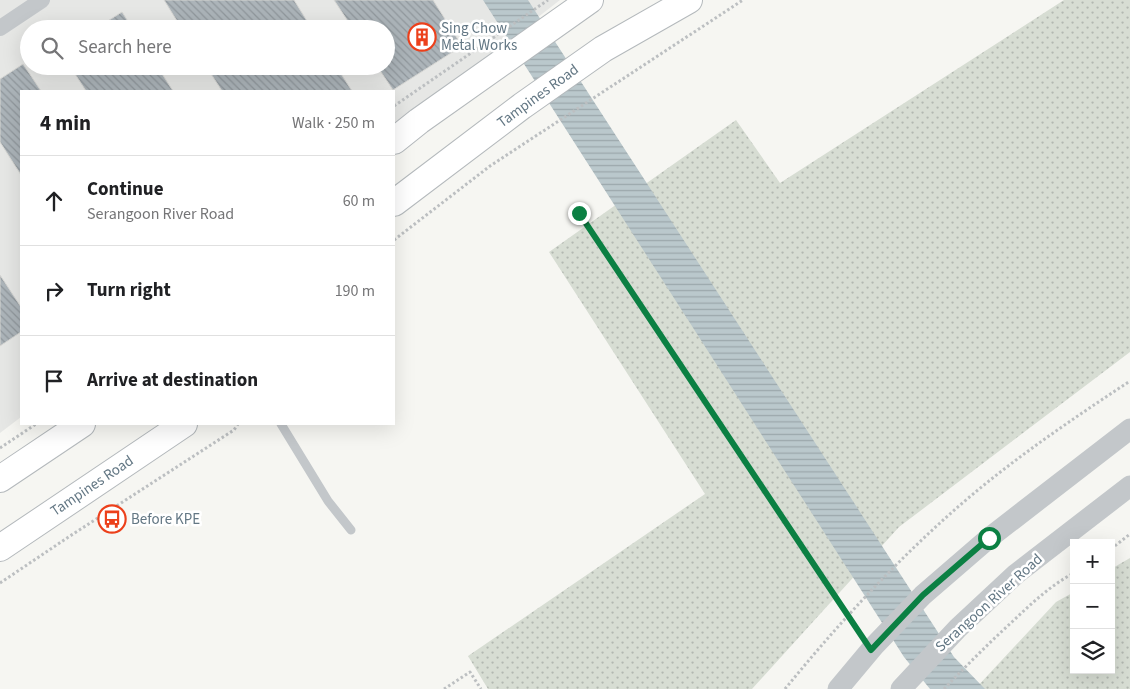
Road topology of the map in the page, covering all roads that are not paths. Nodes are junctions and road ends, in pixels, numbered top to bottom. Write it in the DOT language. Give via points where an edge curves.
graph roads {
  1 [pos="42,0"];
  2 [pos="689,0"];
  3 [pos="583,5"];
  4 [pos="0,28"];
  5 [pos="395,140"];
  6 [pos="395,202"];
  7 [pos="81,425"];
  8 [pos="183,425"];
  9 [pos="282,425"];
  10 [pos="1130,429"];
  11 [pos="0,480"];
  12 [pos="1130,486"];
  13 [pos="351,530"];
  14 [pos="0,548"];
  15 [pos="838,689"];
  16 [pos="901,689"];
  1 -- 4 [label="street"];
  2 -- 6 [label="main road, Tampines Road" via="603,49"];
  3 -- 5 [label="main road"];
  7 -- 11 [label="main road"];
  8 -- 14 [label="main road, Tampines Road"];
  9 -- 13 [label="lane" via="328,501"];
  10 -- 15 [label="street" via="989,538 923,595"];
  12 -- 16 [label="street, Serangoon River Road" via="1016,574 958,628"];
}
